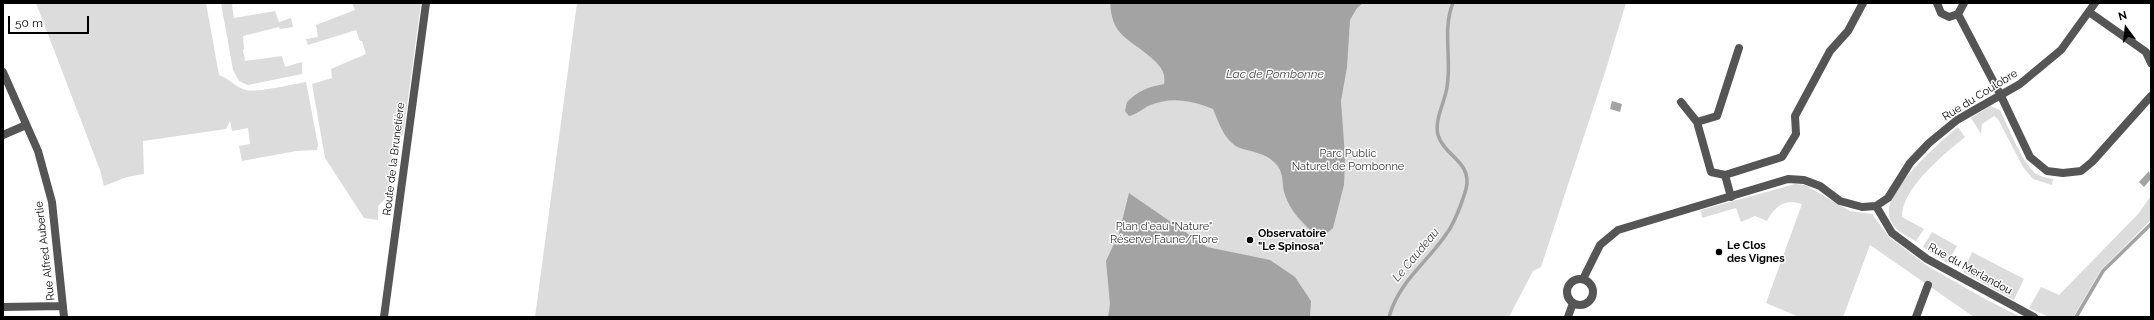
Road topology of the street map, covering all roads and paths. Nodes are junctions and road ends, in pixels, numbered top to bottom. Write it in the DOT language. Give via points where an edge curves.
graph roads {
  1 [pos="426,3"];
  2 [pos="1863,3"];
  3 [pos="1937,3"];
  4 [pos="1964,3"];
  5 [pos="2095,3"];
  6 [pos="2089,12"];
  7 [pos="1958,14"];
  8 [pos="1739,48"];
  9 [pos="2151,63"];
  10 [pos="3,72"];
  11 [pos="2001,96"];
  12 [pos="2151,96"];
  13 [pos="1681,102"];
  14 [pos="1697,122"];
  15 [pos="26,125"];
  16 [pos="3,135"];
  17 [pos="1724,175"];
  18 [pos="1731,197"];
  19 [pos="1876,206"];
  20 [pos="1583,278"];
  21 [pos="1928,286"];
  22 [pos="1573,303"];
  23 [pos="63,306"];
  24 [pos="3,307"];
  25 [pos="64,317"];
  26 [pos="384,317"];
  27 [pos="1568,317"];
  28 [pos="1916,317"];
  29 [pos="2034,317"];
  1 -- 26 [label="street, Route de la Brunetière"];
  2 -- 17 [label="street" via="1848,31 1830,51 1795,116 1796,134 1782,157"];
  3 -- 7 [label="street" via="1938,9 1945,16"];
  4 -- 7 [label="street"];
  5 -- 6 [label="street, Rue du Coulobre"];
  6 -- 9 [label="street" via="2146,52"];
  6 -- 11 [label="street, Rue du Coulobre" via="2061,50 2020,84"];
  7 -- 11 [label="street"];
  8 -- 14 [label="street" via="1717,116"];
  10 -- 15 [label="street, Rue Alfred Aubertie"];
  11 -- 12 [label="street" via="2030,157 2047,171 2063,174 2081,171 2092,162"];
  11 -- 19 [label="street, Rue du Coulobre" via="1958,120 1929,143 1910,163 1888,198"];
  13 -- 14 [label="street"];
  14 -- 17 [label="street" via="1711,172"];
  15 -- 16 [label="street"];
  15 -- 23 [label="street, Rue Alfred Aubertie" via="38,151 52,202"];
  17 -- 18 [label="street"];
  18 -- 19 [label="street" via="1788,179 1804,180 1820,186 1840,201 1862,207"];
  18 -- 20 [label="street" via="1618,230 1600,245"];
  19 -- 29 [label="street, Rue du Merlandou" via="1892,233 1927,259"];
  20 -- 22 [label="street" via="1574,280 1568,287 1568,296"];
  20 -- 22 [label="street" via="1590,283 1593,294 1586,304"];
  21 -- 28 [label="street"];
  22 -- 27 [label="street"];
  23 -- 24 [label="street"];
  23 -- 25 [label="street, Rue Alfred Aubertie"];
}
